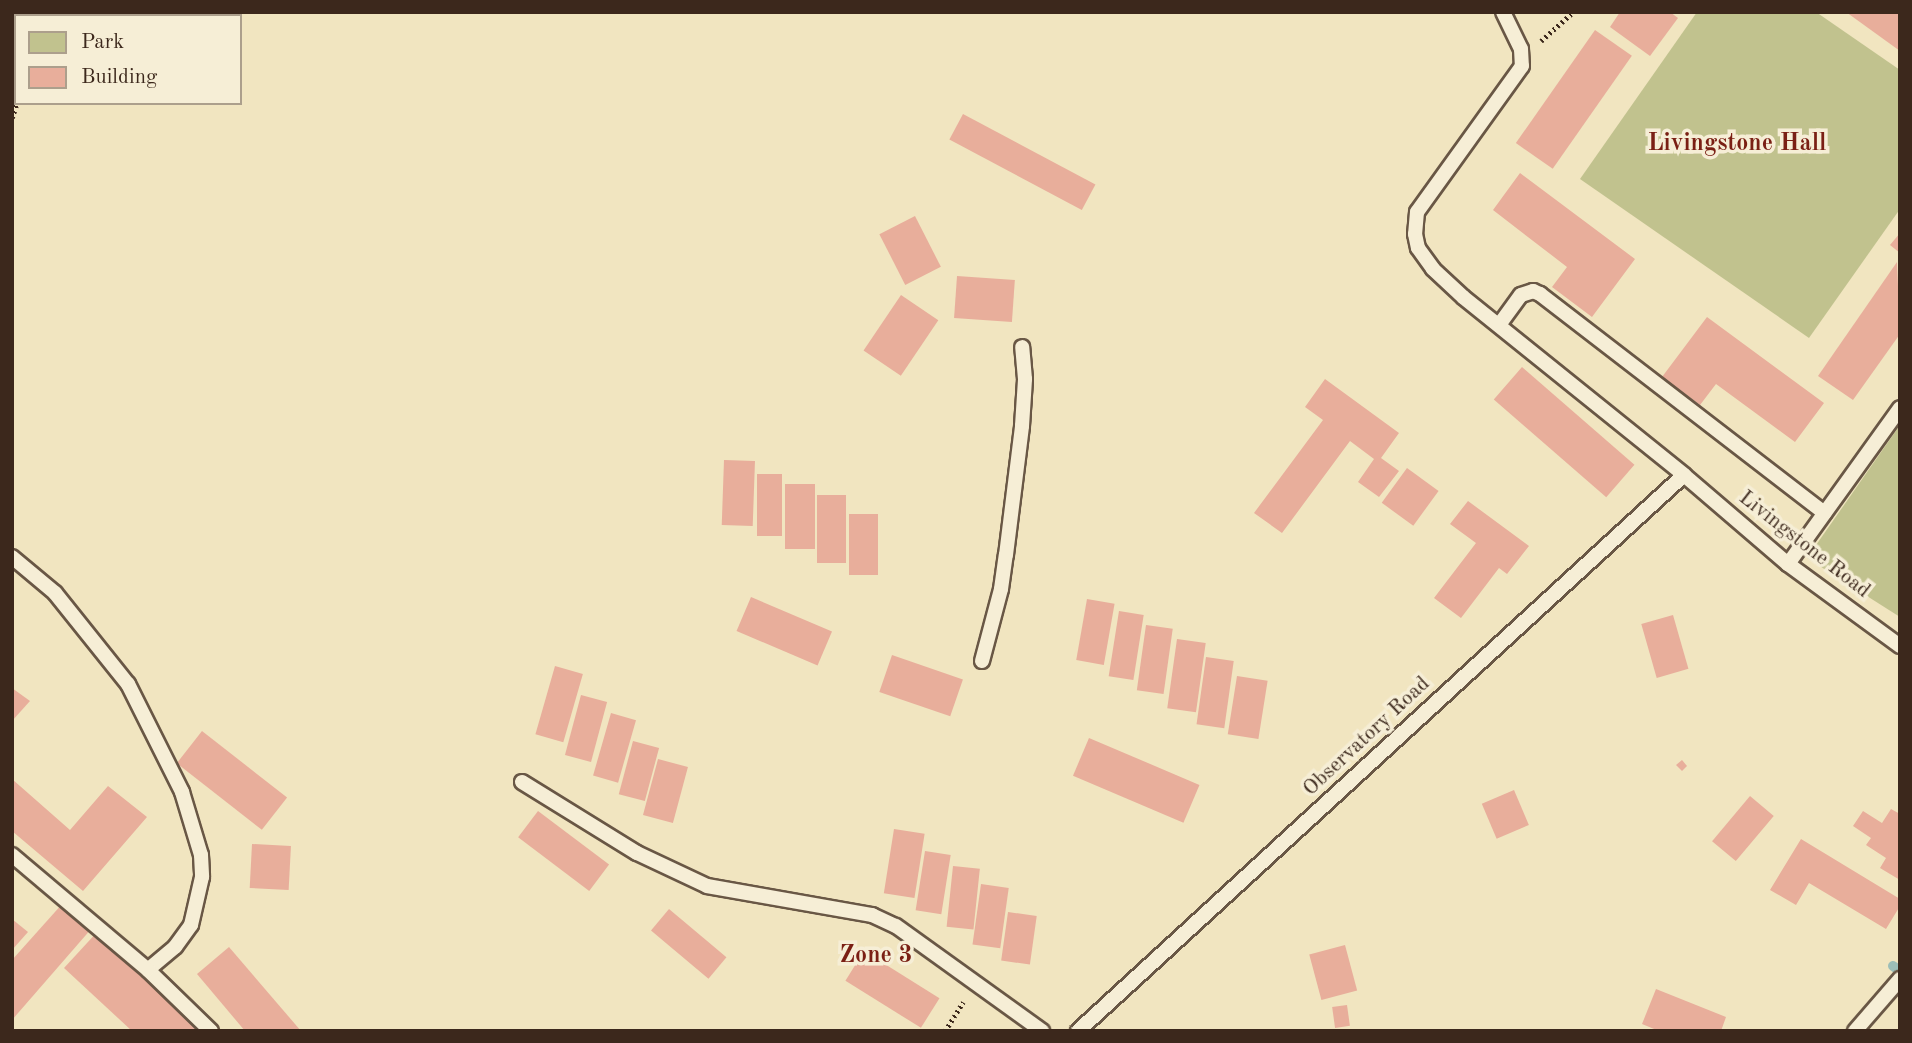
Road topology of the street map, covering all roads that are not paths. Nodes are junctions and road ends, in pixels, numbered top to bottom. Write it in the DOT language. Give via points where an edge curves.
graph roads {
  1 [pos="1503,12"];
  2 [pos="1499,326"];
  3 [pos="1022,347"];
  4 [pos="1900,408"];
  5 [pos="1684,475"];
  6 [pos="1825,513"];
  7 [pos="12,557"];
  8 [pos="1788,564"];
  9 [pos="1900,646"];
  10 [pos="982,661"];
  11 [pos="522,782"];
  12 [pos="12,855"];
  13 [pos="148,970"];
  14 [pos="1900,979"];
  15 [pos="211,1031"];
  16 [pos="1042,1031"];
  17 [pos="1078,1031"];
  18 [pos="1855,1031"];
  1 -- 2 [label="lane, Livingstone Road" via="1522,59 1514,81 1424,201 1415,221 1418,248 1433,269"];
  2 -- 5 [label="lane, Livingstone Road"];
  2 -- 6 [label="lane" via="1521,295 1533,290 1540,294"];
  3 -- 10 [label="lane" via="1025,391 1011,517 1001,589"];
  4 -- 6 [label="lane"];
  5 -- 8 [label="lane, Livingstone Road"];
  5 -- 17 [label="lane, Observatory Road"];
  6 -- 8 [label="lane"];
  7 -- 13 [label="lane" via="55,593 128,684 182,792 201,855 202,877 191,925 175,947"];
  8 -- 9 [label="lane, Livingstone Road"];
  11 -- 16 [label="lane" via="673,872 707,886 872,915 896,926"];
  12 -- 13 [label="lane"];
  13 -- 15 [label="lane"];
  14 -- 18 [label="lane"];
}
